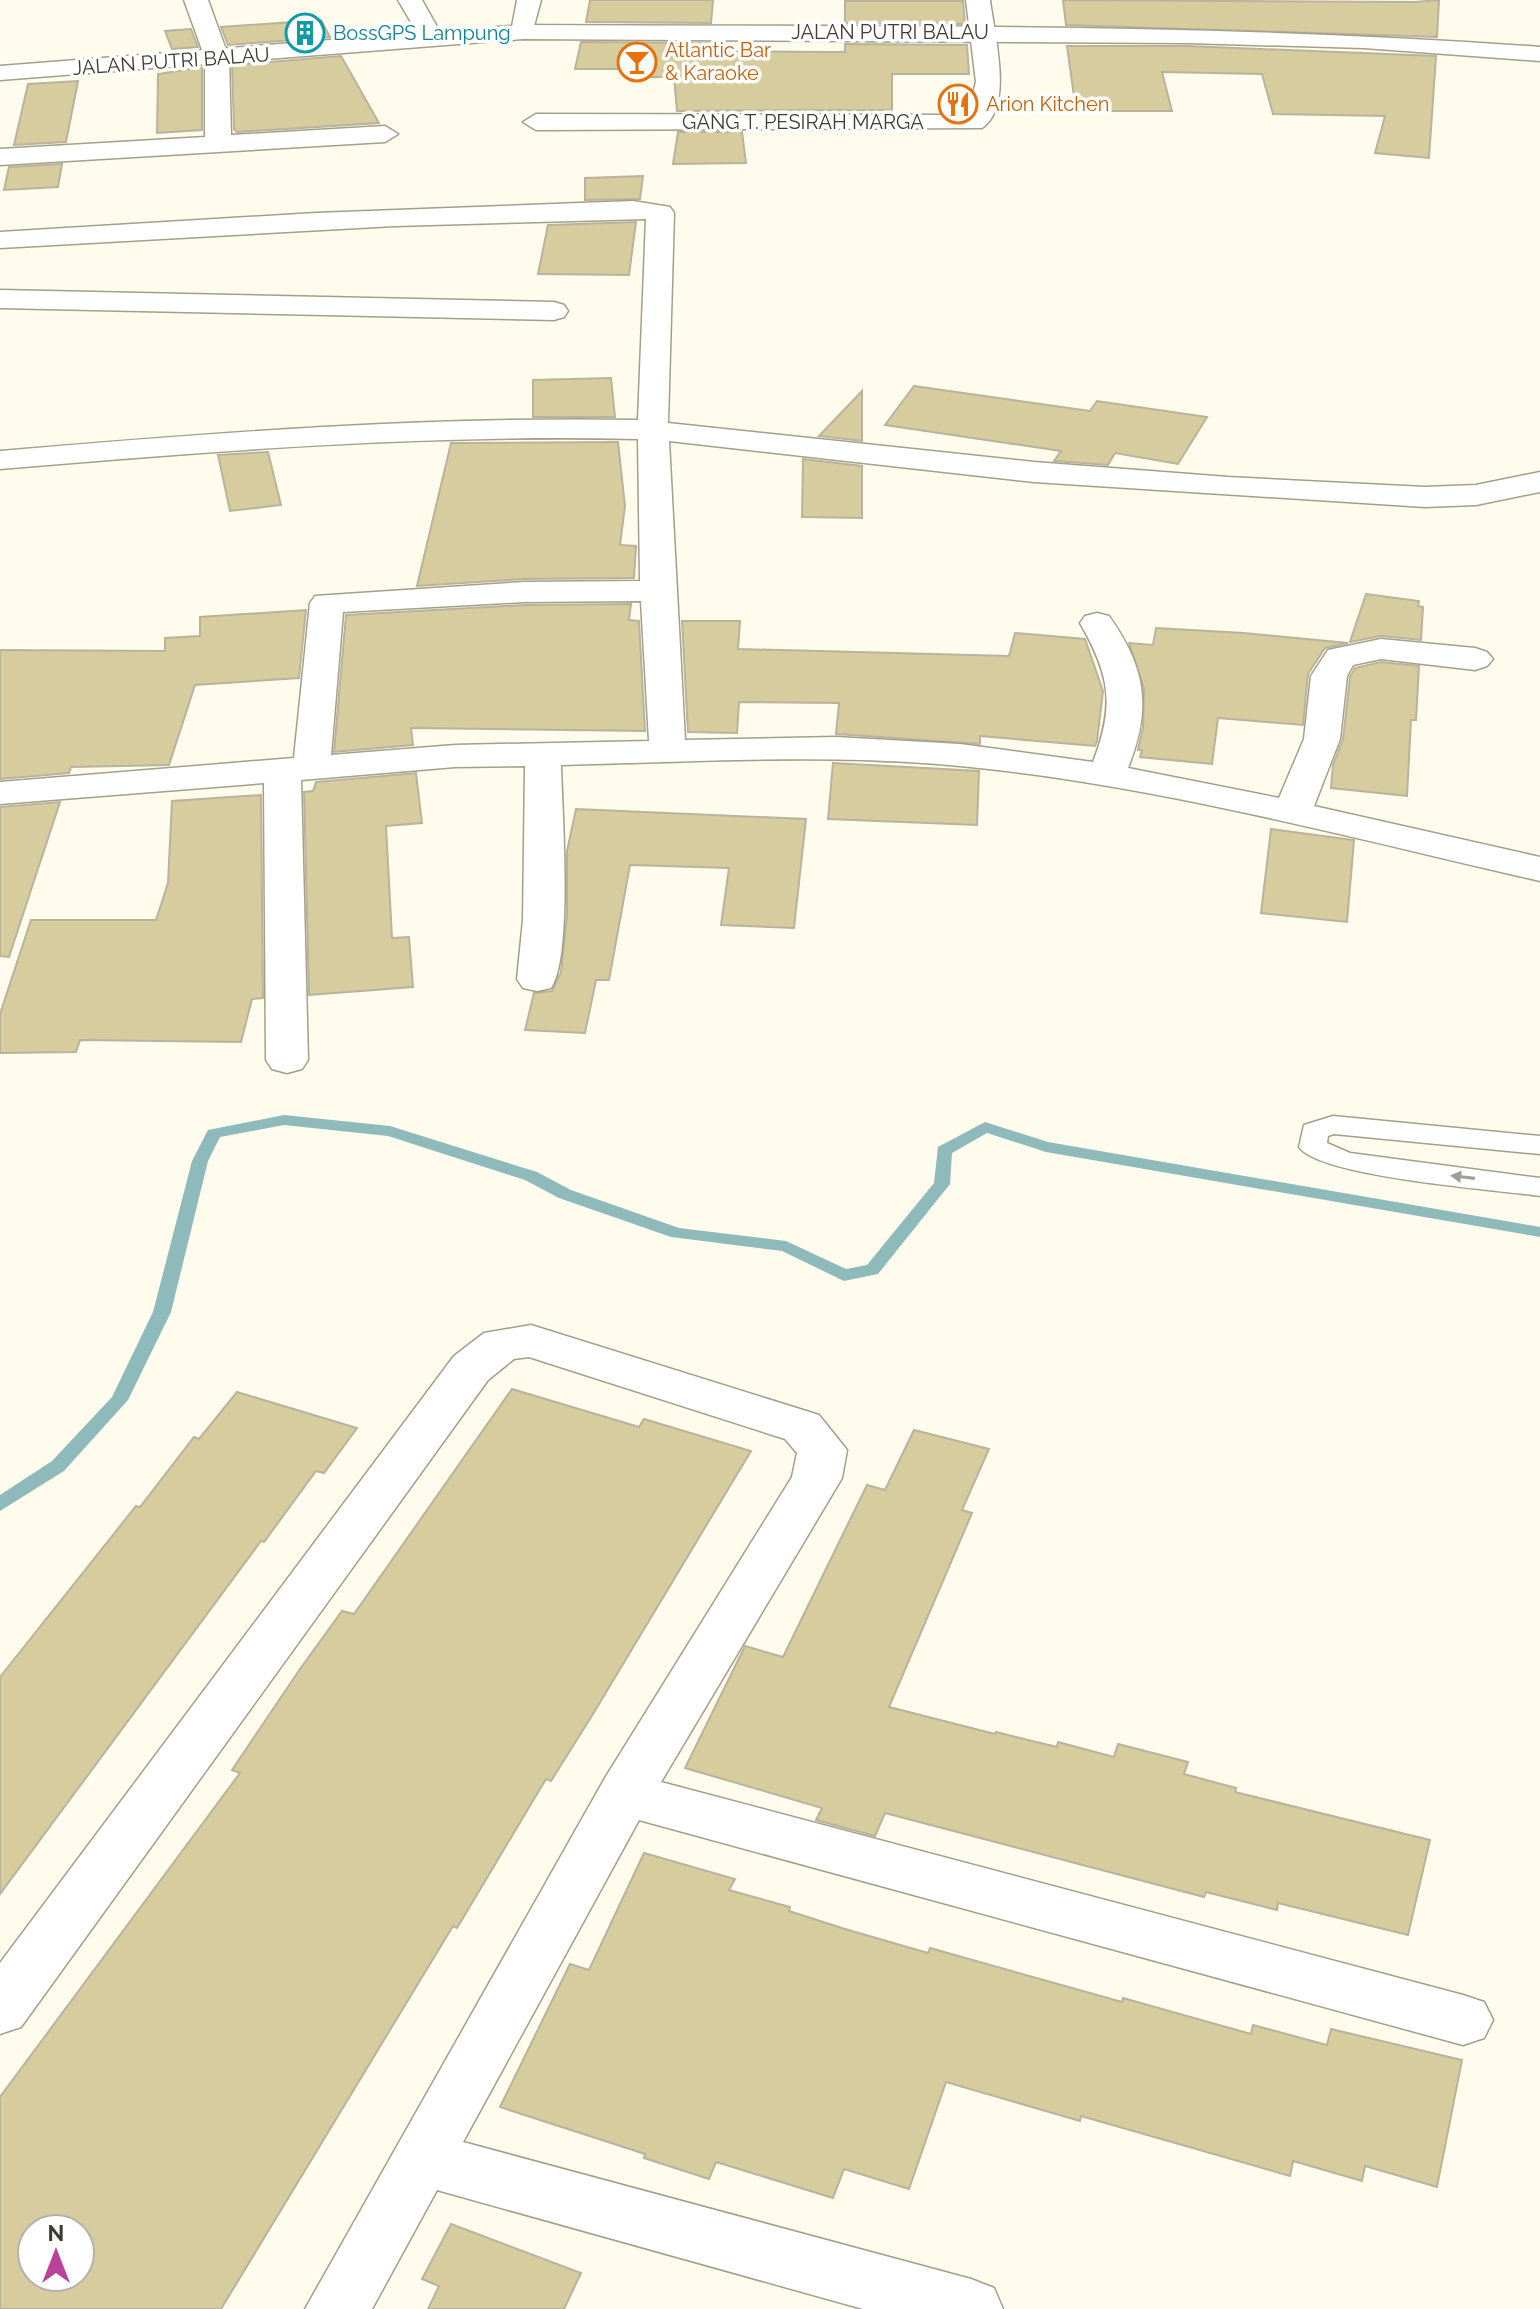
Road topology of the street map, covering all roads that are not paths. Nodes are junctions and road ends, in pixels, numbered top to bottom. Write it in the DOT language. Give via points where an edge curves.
graph roads {
  1 [pos="196,0"];
  2 [pos="410,0"];
  3 [pos="529,0"];
  4 [pos="978,0"];
  5 [pos="523,32"];
  6 [pos="983,32"];
  7 [pos="432,39"];
  8 [pos="1540,54"];
  9 [pos="217,58"];
  10 [pos="0,73"];
  11 [pos="536,122"];
  12 [pos="385,134"];
  13 [pos="218,144"];
  14 [pos="0,157"];
  15 [pos="0,240"];
  16 [pos="0,299"];
  17 [pos="554,311"];
  18 [pos="651,430"];
  19 [pos="0,460"];
  20 [pos="1540,482"];
  21 [pos="655,591"];
  22 [pos="1097,623"];
  23 [pos="1475,659"];
  24 [pos="668,752"];
  25 [pos="543,754"];
  26 [pos="297,768"];
  27 [pos="1106,775"];
  28 [pos="0,793"];
  29 [pos="1292,813"];
  30 [pos="1540,869"];
  31 [pos="537,979"];
  32 [pos="287,1060"];
  33 [pos="1540,1145"];
  34 [pos="1540,1187"];
  35 [pos="625,1794"];
  36 [pos="0,2009"];
  37 [pos="1463,2020"];
  38 [pos="424,2159"];
  39 [pos="337,2309"];
  40 [pos="971,2309"];
  1 -- 9 [label="street"];
  2 -- 7 [label="street"];
  3 -- 5 [label="street"];
  4 -- 6 [label="street"];
  5 -- 6 [label="street, JALAN PUTRI BALAU"];
  5 -- 7 [label="street, JALAN PUTRI BALAU"];
  6 -- 8 [label="street, JALAN PUTRI BALAU" via="1364,41"];
  6 -- 11 [label="street, GANG T. PESIRAH MARGA" via="986,102 982,117 973,123"];
  7 -- 9 [label="street, JALAN PUTRI BALAU"];
  9 -- 10 [label="street, JALAN PUTRI BALAU"];
  9 -- 13 [label="street"];
  12 -- 13 [label="street"];
  13 -- 14 [label="street"];
  15 -- 18 [label="street" via="239,223 655,211 660,213"];
  16 -- 17 [label="street"];
  18 -- 19 [label="street" via="311,437"];
  18 -- 20 [label="street" via="1034,472 1228,487 1425,497 1476,495"];
  18 -- 21 [label="street"];
  21 -- 24 [label="street"];
  21 -- 26 [label="street" via="327,603"];
  22 -- 27 [label="street" via="1121,668 1124,689 1119,748"];
  23 -- 29 [label="street" via="1381,649 1340,657 1329,676 1322,739"];
  24 -- 25 [label="street"];
  24 -- 27 [label="street" via="836,748 960,755"];
  25 -- 26 [label="street"];
  25 -- 31 [label="street" via="543,920"];
  26 -- 28 [label="street"];
  26 -- 32 [label="street"];
  27 -- 29 [label="street"];
  29 -- 30 [label="street"];
  34 -- 33 [label="lane, one-way" via="1344,1161 1313,1147 1311,1139 1314,1131 1333,1125"];
  35 -- 36 [label="street" via="817,1478 822,1450 802,1427 531,1341 501,1344 471,1368"];
  35 -- 37 [label="street"];
  35 -- 38 [label="street"];
  38 -- 39 [label="street"];
  38 -- 40 [label="street"];
}
